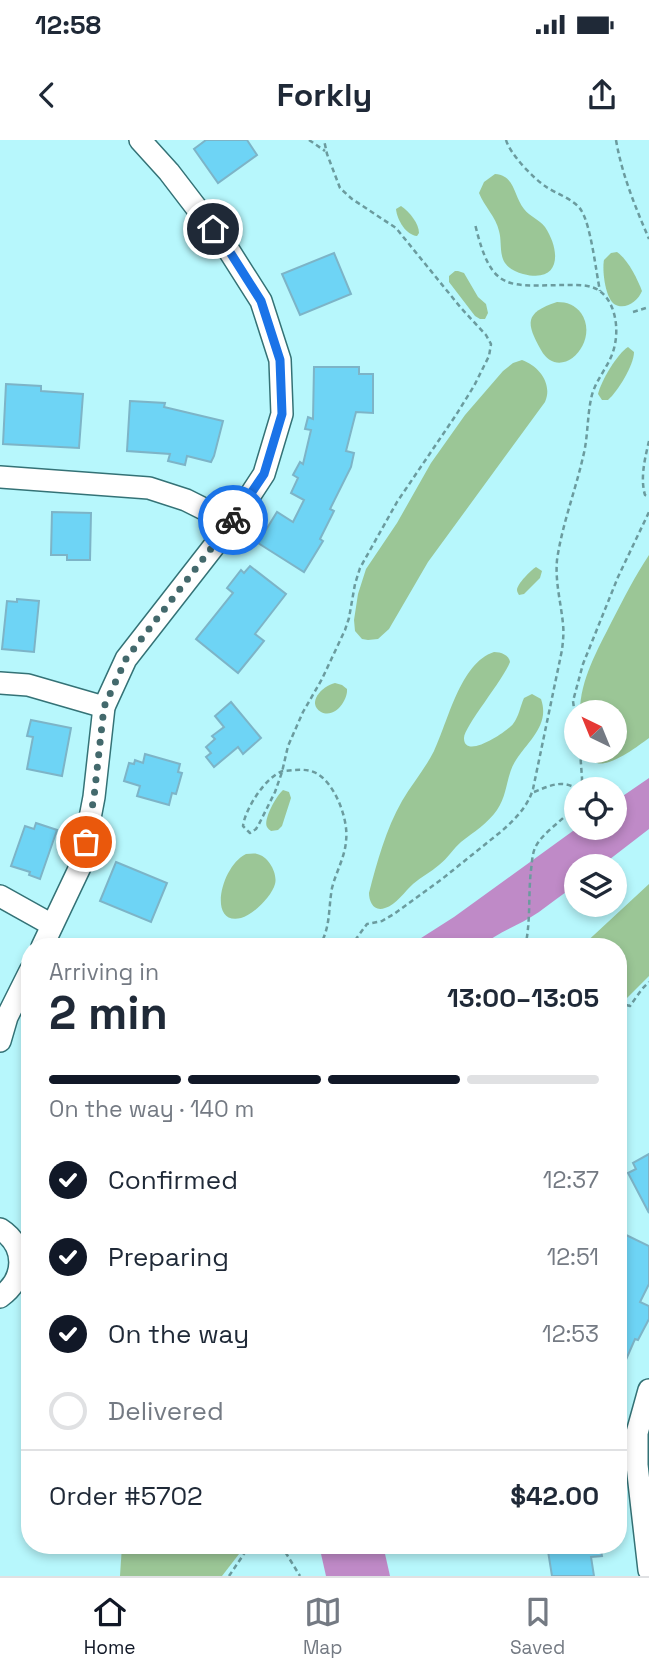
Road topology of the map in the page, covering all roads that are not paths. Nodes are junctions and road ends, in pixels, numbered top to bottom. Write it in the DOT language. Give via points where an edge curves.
graph roads {
  1 [pos="140,140"];
  2 [pos="0,477"];
  3 [pos="232,523"];
  4 [pos="0,683"];
  5 [pos="104,707"];
  6 [pos="0,896"];
  7 [pos="52,925"];
  8 [pos="46,938"];
  9 [pos="21,989"];
  10 [pos="0,1041"];
  11 [pos="0,1229"];
  12 [pos="0,1297"];
  13 [pos="649,1390"];
  14 [pos="649,1570"];
  1 -- 3 [label="street" via="228,249 261,301 280,360 282,414 264,474"];
  2 -- 3 [label="street" via="149,488"];
  3 -- 5 [label="street" via="126,659"];
  4 -- 5 [label="street" via="28,685"];
  5 -- 7 [label="street" via="82,864"];
  6 -- 7 [label="street"];
  7 -- 8 [label="street"];
  9 -- 10 [label="street"];
  11 -- 12 [label="street" via="15,1243 20,1269 16,1281"];
  13 -- 14 [label="street" via="637,1433 637,1465"];
}
